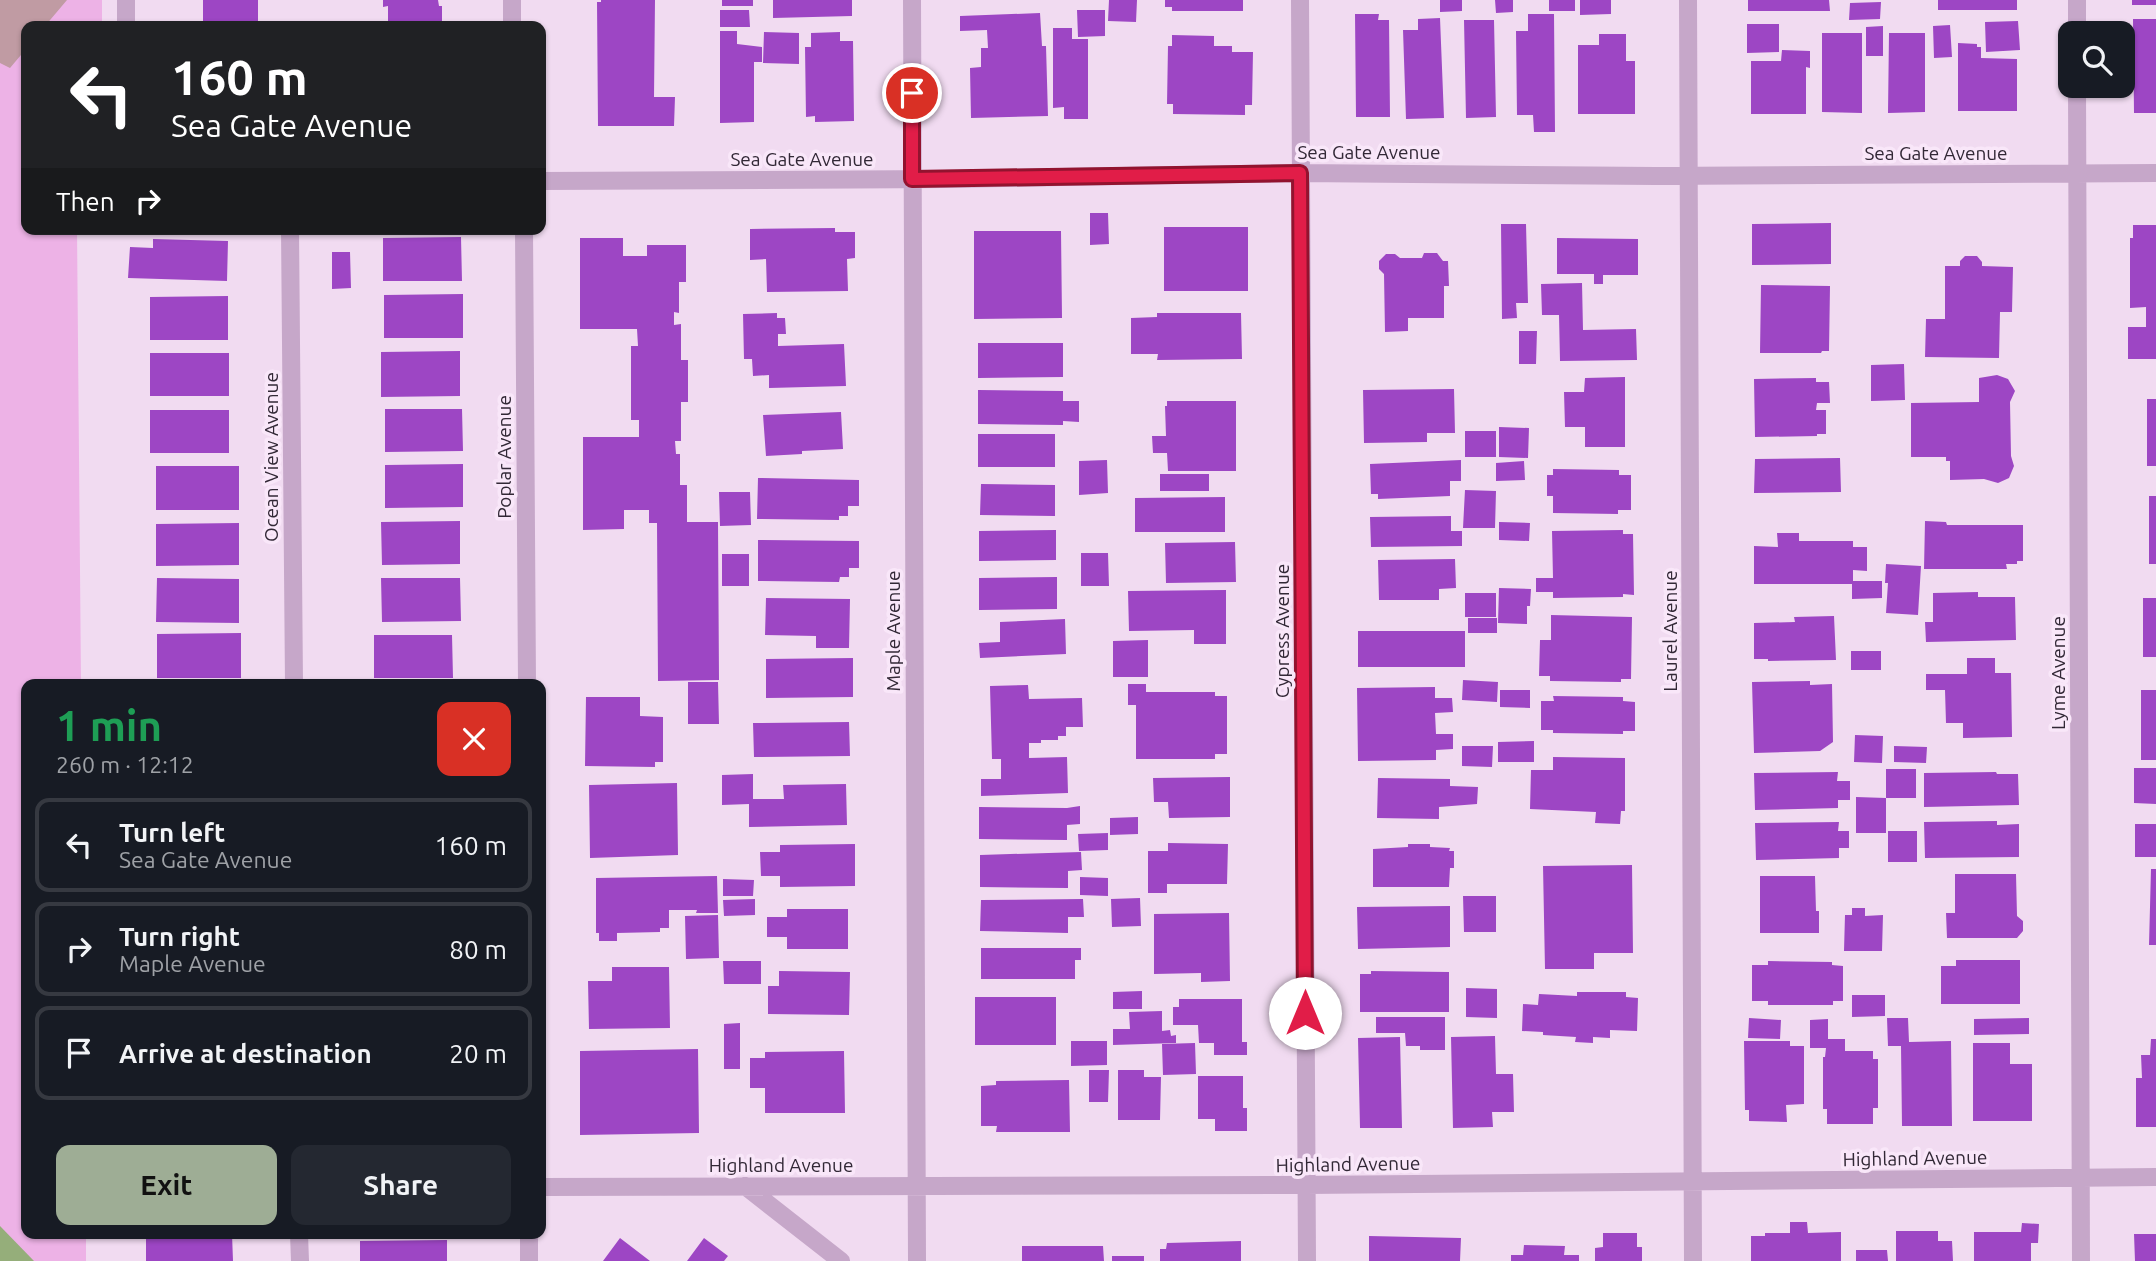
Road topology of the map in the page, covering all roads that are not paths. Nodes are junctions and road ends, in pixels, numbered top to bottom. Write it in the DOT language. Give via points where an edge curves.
graph roads {
  1 [pos="126,0"];
  2 [pos="512,0"];
  3 [pos="912,0"];
  4 [pos="1300,0"];
  5 [pos="1688,0"];
  6 [pos="2077,0"];
  7 [pos="126,21"];
  8 [pos="512,21"];
  9 [pos="2077,21"];
  10 [pos="2077,98"];
  11 [pos="1300,173"];
  12 [pos="2077,173"];
  13 [pos="2156,173"];
  14 [pos="1689,176"];
  15 [pos="912,179"];
  16 [pos="546,181"];
  17 [pos="290,235"];
  18 [pos="524,235"];
  19 [pos="294,679"];
  20 [pos="527,679"];
  21 [pos="2081,1177"];
  22 [pos="2156,1177"];
  23 [pos="1692,1182"];
  24 [pos="916,1185"];
  25 [pos="1306,1185"];
  26 [pos="745,1186"];
  27 [pos="546,1187"];
  28 [pos="299,1239"];
  29 [pos="529,1239"];
  30 [pos="300,1261"];
  31 [pos="529,1261"];
  32 [pos="841,1261"];
  33 [pos="917,1261"];
  34 [pos="1307,1261"];
  35 [pos="1693,1261"];
  36 [pos="2081,1261"];
  1 -- 7 [label="street"];
  2 -- 8 [label="street"];
  3 -- 15 [label="street, Maple Avenue"];
  4 -- 11 [label="street, Cypress Avenue"];
  5 -- 14 [label="street, Laurel Avenue"];
  6 -- 9 [label="street"];
  10 -- 12 [label="street, Lyme Avenue"];
  11 -- 14 [label="street, Sea Gate Avenue"];
  11 -- 15 [label="street, Sea Gate Avenue"];
  11 -- 25 [label="street, Cypress Avenue"];
  12 -- 13 [label="street, Sea Gate Avenue"];
  12 -- 14 [label="street, Sea Gate Avenue"];
  12 -- 21 [label="street, Lyme Avenue"];
  14 -- 23 [label="street, Laurel Avenue"];
  15 -- 16 [label="street, Sea Gate Avenue"];
  15 -- 24 [label="street, Maple Avenue"];
  17 -- 19 [label="street, Ocean View Avenue"];
  18 -- 20 [label="street, Poplar Avenue"];
  21 -- 22 [label="street, Highland Avenue"];
  21 -- 23 [label="street, Highland Avenue"];
  21 -- 36 [label="street, Lyme Avenue"];
  23 -- 25 [label="street, Highland Avenue"];
  23 -- 35 [label="street, Laurel Avenue"];
  24 -- 25 [label="street, Highland Avenue"];
  24 -- 26 [label="street, Highland Avenue"];
  24 -- 33 [label="street, Maple Avenue"];
  25 -- 34 [label="street, Cypress Avenue"];
  26 -- 27 [label="street, Highland Avenue"];
  26 -- 32 [label="street"];
  28 -- 30 [label="street"];
  29 -- 31 [label="street"];
}
